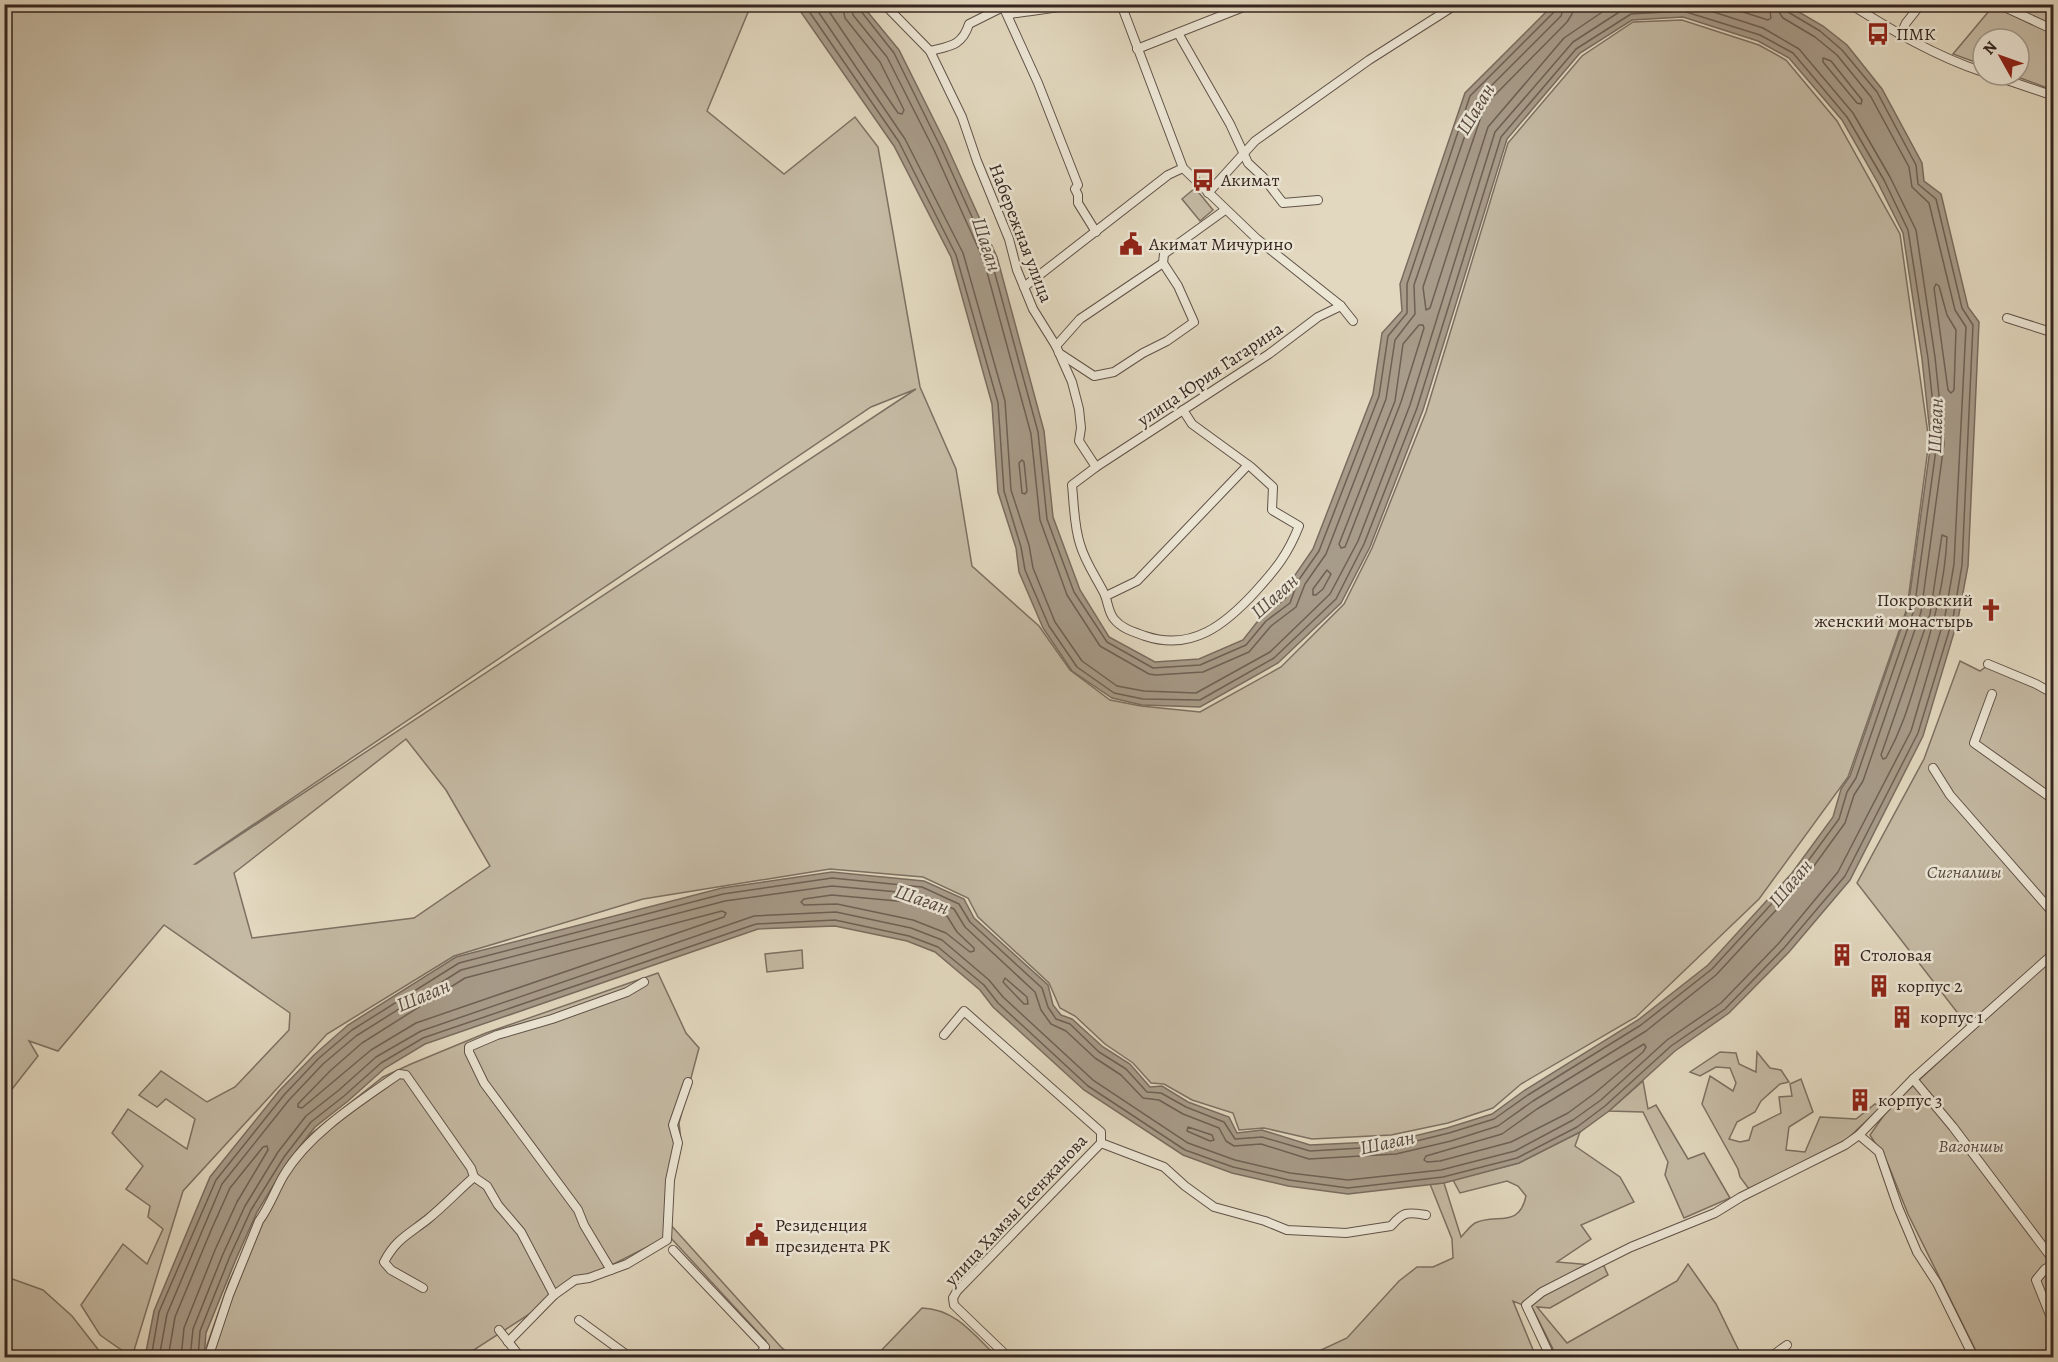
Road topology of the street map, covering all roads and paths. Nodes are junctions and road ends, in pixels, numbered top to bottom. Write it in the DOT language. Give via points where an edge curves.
graph roads {
  1 [pos="884,4"];
  2 [pos="1075,4"];
  3 [pos="1121,4"];
  4 [pos="1251,4"];
  5 [pos="1456,4"];
  6 [pos="1850,4"];
  7 [pos="1921,4"];
  8 [pos="1998,4"];
  9 [pos="1003,6"];
  10 [pos="2054,30"];
  11 [pos="1178,33"];
  12 [pos="1900,36"];
  13 [pos="1137,49"];
  14 [pos="930,51"];
  15 [pos="1971,68"];
  16 [pos="2027,87"];
  17 [pos="2054,96"];
  18 [pos="1244,153"];
  19 [pos="1183,168"];
  20 [pos="1208,193"];
  21 [pos="1318,200"];
  22 [pos="1225,210"];
  23 [pos="1096,232"];
  24 [pos="1163,263"];
  25 [pos="1024,287"];
  26 [pos="1341,306"];
  27 [pos="2007,318"];
  28 [pos="1353,321"];
  29 [pos="2054,333"];
  30 [pos="1058,350"];
  31 [pos="1183,410"];
  32 [pos="1248,465"];
  33 [pos="1096,467"];
  34 [pos="1106,596"];
  35 [pos="1988,664"];
  36 [pos="1992,694"];
  37 [pos="2054,694"];
  38 [pos="1934,768"];
  39 [pos="2054,800"];
  40 [pos="2054,914"];
  41 [pos="2054,953"];
  42 [pos="644,982"];
  43 [pos="944,1035"];
  44 [pos="1913,1079"];
  45 [pos="688,1082"];
  46 [pos="1859,1134"];
  47 [pos="1101,1143"];
  48 [pos="474,1177"];
  49 [pos="1425,1215"];
  50 [pos="674,1250"];
  51 [pos="2054,1263"];
  52 [pos="611,1270"];
  53 [pos="423,1288"];
  54 [pos="554,1294"];
  55 [pos="579,1320"];
  56 [pos="2054,1325"];
  57 [pos="499,1330"];
  58 [pos="508,1342"];
  59 [pos="1786,1345"];
  60 [pos="208,1358"];
  61 [pos="521,1358"];
  62 [pos="631,1358"];
  63 [pos="758,1358"];
  64 [pos="1009,1358"];
  65 [pos="1551,1358"];
  66 [pos="1769,1358"];
  67 [pos="1974,1358"];
  1 -- 14 [label="street, Набережная улица"];
  2 -- 9 [label="street" via="1011,14"];
  3 -- 13 [label="street"];
  4 -- 11 [label="street"];
  5 -- 18 [label="street" via="1361,66 1255,141"];
  6 -- 12 [label="street"];
  7 -- 12 [label="street"];
  8 -- 10 [label="street"];
  9 -- 14 [label="street" via="969,24 960,41"];
  9 -- 23 [label="street" via="1078,185 1078,203"];
  11 -- 13 [label="street"];
  11 -- 18 [label="street"];
  12 -- 15 [label="street"];
  13 -- 19 [label="street"];
  14 -- 25 [label="street, Набережная улица" via="962,117"];
  16 -- 17 [label="street"];
  18 -- 20 [label="street"];
  18 -- 21 [label="street" via="1283,203"];
  19 -- 20 [label="street"];
  19 -- 23 [label="street" via="1168,175"];
  20 -- 22 [label="street"];
  22 -- 24 [label="street" via="1164,254"];
  22 -- 26 [label="street"];
  23 -- 25 [label="street"];
  24 -- 30 [label="street" via="1080,319"];
  24 -- 30 [label="street" via="1194,322 1114,372 1094,376"];
  25 -- 30 [label="street, Набережная улица"];
  26 -- 28 [label="street"];
  26 -- 31 [label="street, улица Юрия Гагарина" via="1318,317"];
  27 -- 29 [label="street"];
  30 -- 33 [label="street, Набережная улица" via="1079,408 1080,441"];
  31 -- 32 [label="street" via="1192,424"];
  31 -- 33 [label="street, улица Юрия Гагарина"];
  32 -- 34 [label="street" via="1137,581"];
  32 -- 34 [label="street" via="1273,487 1272,510 1299,526 1290,549 1242,607 1211,631 1174,642 1133,633 1114,619"];
  33 -- 34 [label="street" via="1072,485 1079,543"];
  35 -- 37 [label="street"];
  36 -- 39 [label="street" via="1974,743"];
  38 -- 40 [label="street" via="1950,795"];
  41 -- 44 [label="street"];
  42 -- 52 [label="street" via="552,1019 496,1035 470,1047 469,1052 484,1083 579,1210"];
  43 -- 47 [label="street, улица Хамзы Есенжанова" via="964,1011 1101,1132"];
  44 -- 46 [label="street"];
  44 -- 51 [label="street"];
  45 -- 52 [label="street" via="673,1125 678,1143 670,1180 666,1240"];
  46 -- 65 [label="street" via="1715,1213 1631,1247 1542,1292 1526,1305"];
  46 -- 67 [label="street" via="1879,1152 1914,1244"];
  47 -- 49 [label="street" via="1164,1167 1214,1207 1287,1230 1346,1233 1391,1226 1407,1212"];
  47 -- 64 [label="street, улица Хамзы Есенжанова" via="953,1298 954,1305"];
  48 -- 53 [label="street" via="391,1248 384,1262"];
  48 -- 54 [label="street" via="487,1186 521,1232"];
  48 -- 60 [label="street" via="406,1075 399,1074 330,1123 284,1175 229,1294"];
  50 -- 63 [label="street" via="765,1347"];
  51 -- 56 [label="street" via="2037,1280"];
  52 -- 54 [label="street" via="575,1280"];
  54 -- 58 [label="street"];
  55 -- 62 [label="street"];
  57 -- 58 [label="street"];
  58 -- 61 [label="street"];
  59 -- 66 [label="street"];
}
